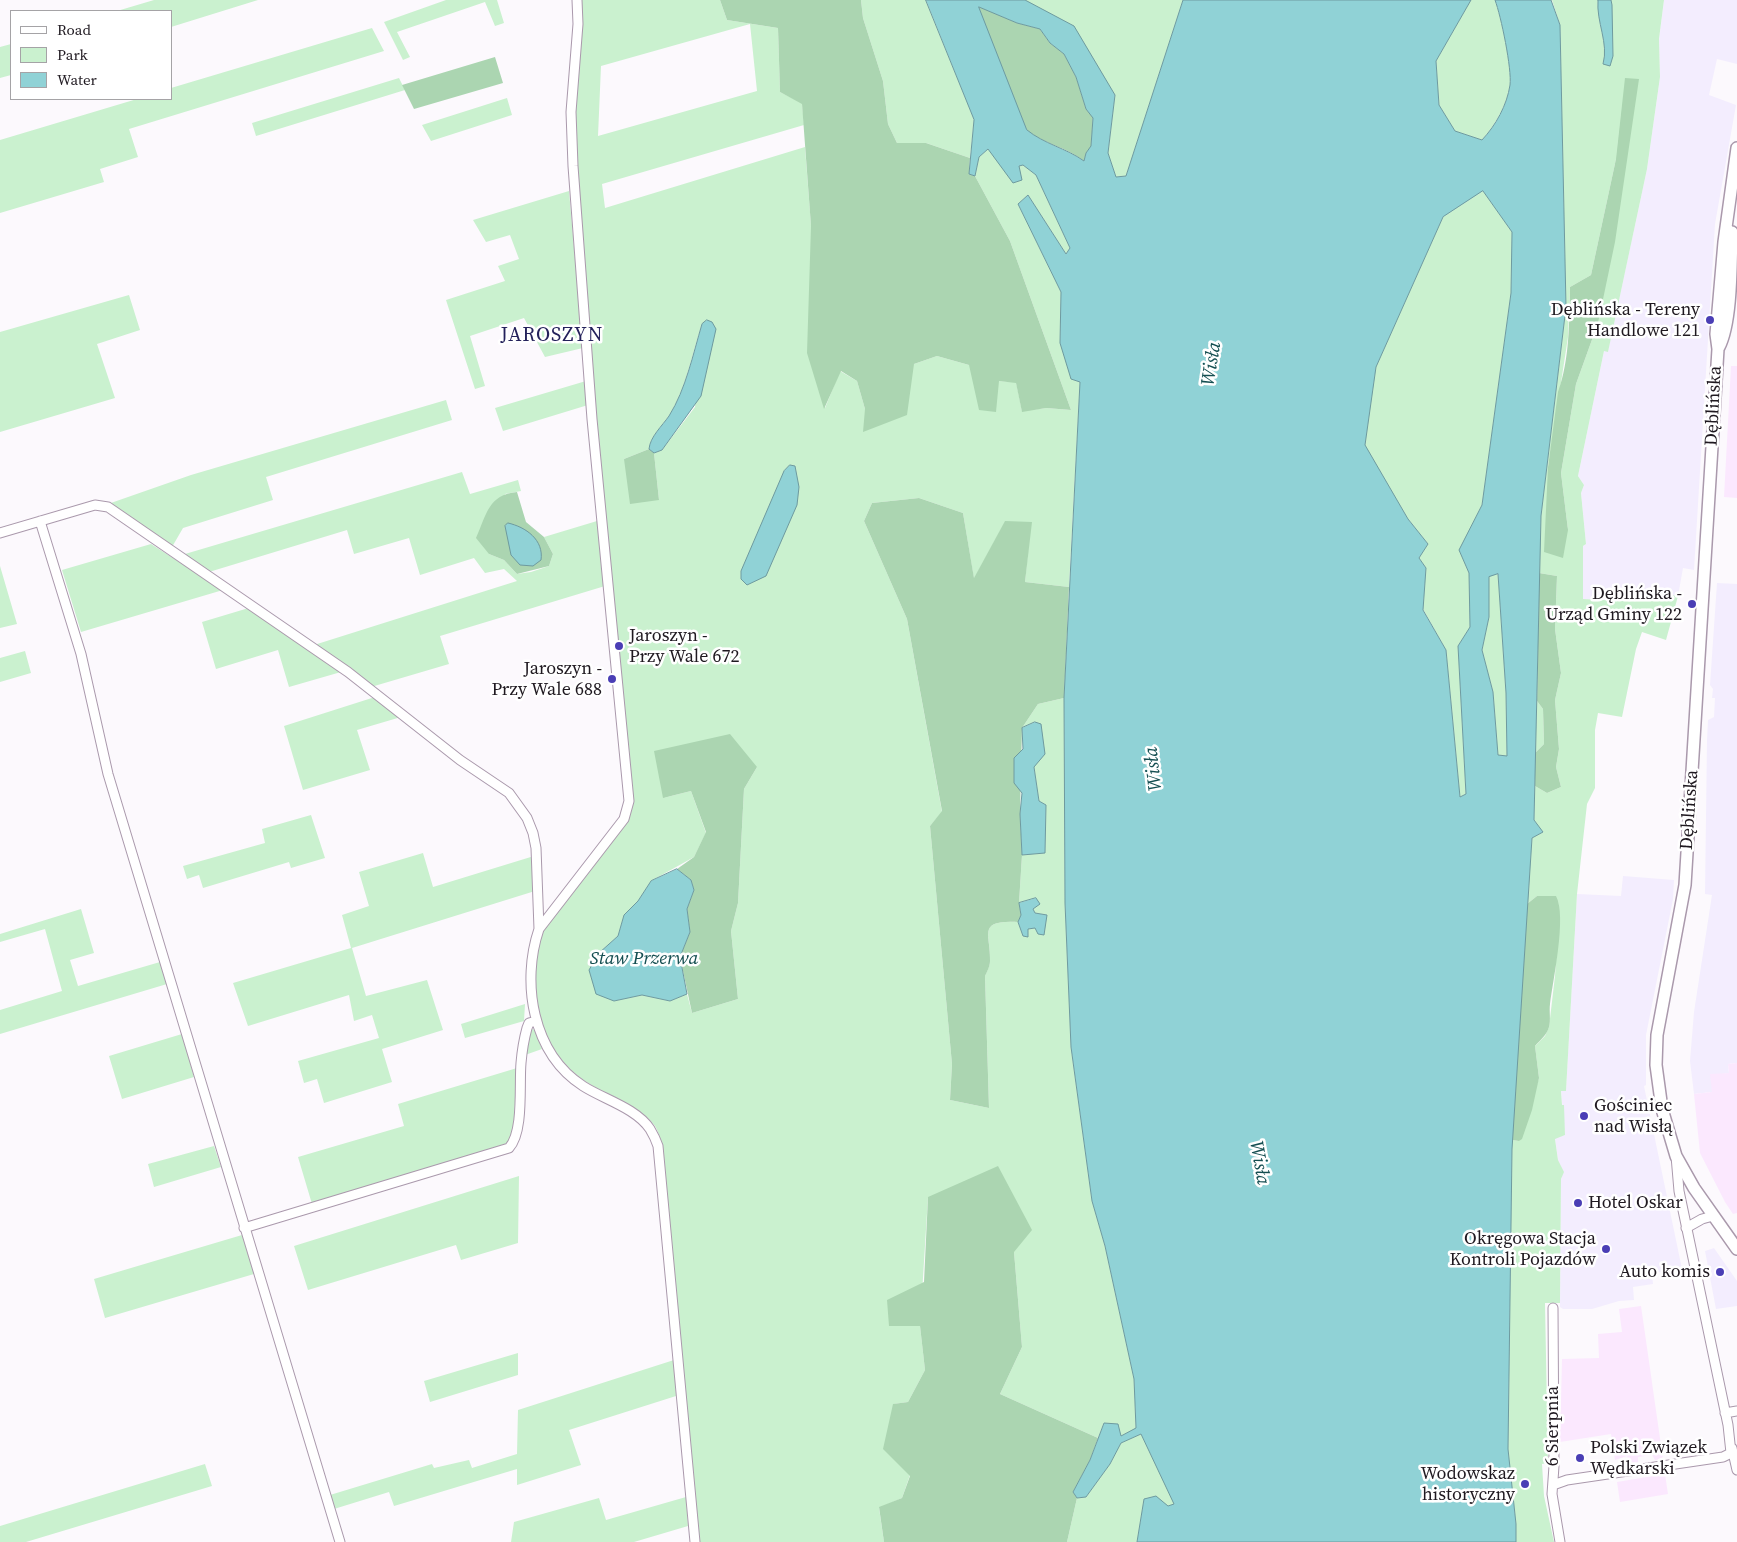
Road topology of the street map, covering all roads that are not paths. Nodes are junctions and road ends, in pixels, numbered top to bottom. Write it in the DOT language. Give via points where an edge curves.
graph roads {
  1 [pos="577,0"];
  2 [pos="1737,148"];
  3 [pos="1737,198"];
  4 [pos="1718,349"];
  5 [pos="40,521"];
  6 [pos="0,534"];
  7 [pos="539,929"];
  8 [pos="536,1021"];
  9 [pos="1676,1156"];
  10 [pos="1713,1216"];
  11 [pos="244,1228"];
  12 [pos="1686,1228"];
  13 [pos="1737,1249"];
  14 [pos="1553,1308"];
  15 [pos="1737,1411"];
  16 [pos="1725,1413"];
  17 [pos="1732,1450"];
  18 [pos="1737,1470"];
  19 [pos="1554,1485"];
  20 [pos="340,1542"];
  21 [pos="695,1542"];
  22 [pos="1560,1542"];
  1 -- 7 [label="street" via="571,112 573,166 592,418 629,801 624,819"];
  2 -- 4 [label="main road, Dęblińska" via="1720,283"];
  3 -- 4 [label="main road, Dęblińska" via="1724,334"];
  4 -- 9 [label="main road, Dęblińska" via="1685,885 1656,1050 1660,1102"];
  5 -- 6 [label="street"];
  5 -- 7 [label="street" via="95,504 108,507 348,672 460,760 503,788 519,805 533,833"];
  5 -- 11 [label="street" via="81,654 108,774"];
  7 -- 8 [label="street" via="532,948 530,976"];
  8 -- 11 [label="street" via="527,1028 521,1063 517,1132 509,1148"];
  8 -- 21 [label="street" via="566,1073 634,1114 649,1128 658,1146"];
  9 -- 10 [label="main road, Dęblińska"];
  9 -- 12 [label="street"];
  10 -- 12 [label="street" via="1702,1218"];
  10 -- 13 [label="main road, Dęblińska"];
  11 -- 20 [label="street"];
  12 -- 16 [label="street"];
  14 -- 19 [label="street, 6 Sierpnia"];
  15 -- 16 [label="street"];
  16 -- 17 [label="street"];
  17 -- 18 [label="street"];
  17 -- 19 [label="street" via="1724,1457 1567,1480"];
  19 -- 22 [label="street, 6 Sierpnia" via="1552,1494"];
}
